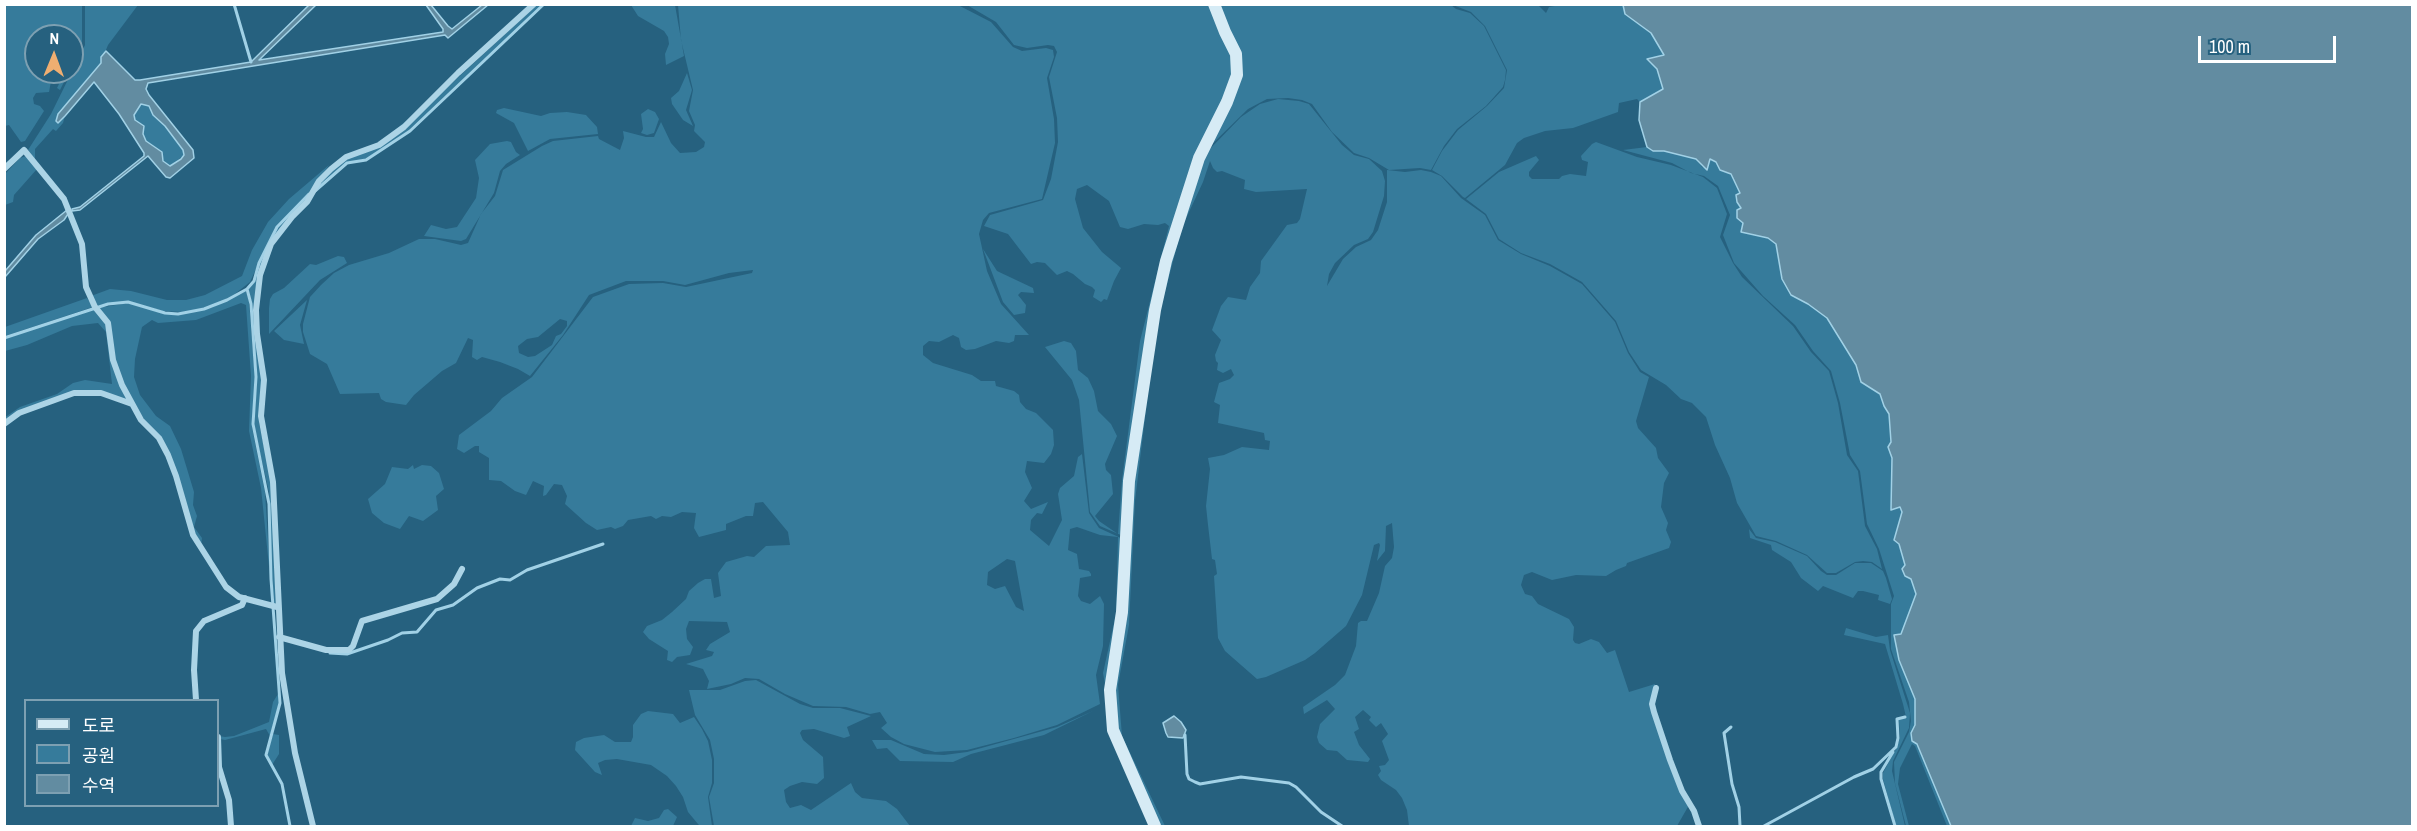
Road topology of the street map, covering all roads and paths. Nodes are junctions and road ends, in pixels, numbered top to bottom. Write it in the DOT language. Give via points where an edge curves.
graph roads {
  1 [pos="534,4"];
  2 [pos="1214,4"];
  3 [pos="4,170"];
  4 [pos="132,404"];
  5 [pos="4,424"];
  6 [pos="462,569"];
  7 [pos="245,598"];
  8 [pos="277,607"];
  9 [pos="279,637"];
  10 [pos="1656,688"];
  11 [pos="196,699"];
  12 [pos="219,767"];
  13 [pos="231,826"];
  14 [pos="313,826"];
  15 [pos="1155,826"];
  16 [pos="1700,826"];
  1 -- 8 [label="street" via="404,127 379,145 337,163 271,244 260,275 256,334 264,380 261,416 273,482"];
  2 -- 15 [label="street" via="1236,54 1237,75 1199,158 1166,261 1155,310 1129,481 1122,612 1110,690 1113,730"];
  3 -- 4 [label="street" via="24,150 64,199 82,244 86,287 108,323 113,360"];
  4 -- 5 [label="street" via="101,393 74,393 19,413"];
  4 -- 7 [label="street" via="168,455 193,535 218,578"];
  6 -- 9 [label="street" via="447,592 437,599 362,621 349,650 326,650"];
  7 -- 8 [label="street"];
  7 -- 11 [label="street" via="242,605 204,621 196,631"];
  8 -- 9 [label="street"];
  9 -- 14 [label="street" via="285,704"];
  10 -- 16 [label="street" via="1654,712 1682,791"];
  12 -- 13 [label="street" via="229,800"];
}
